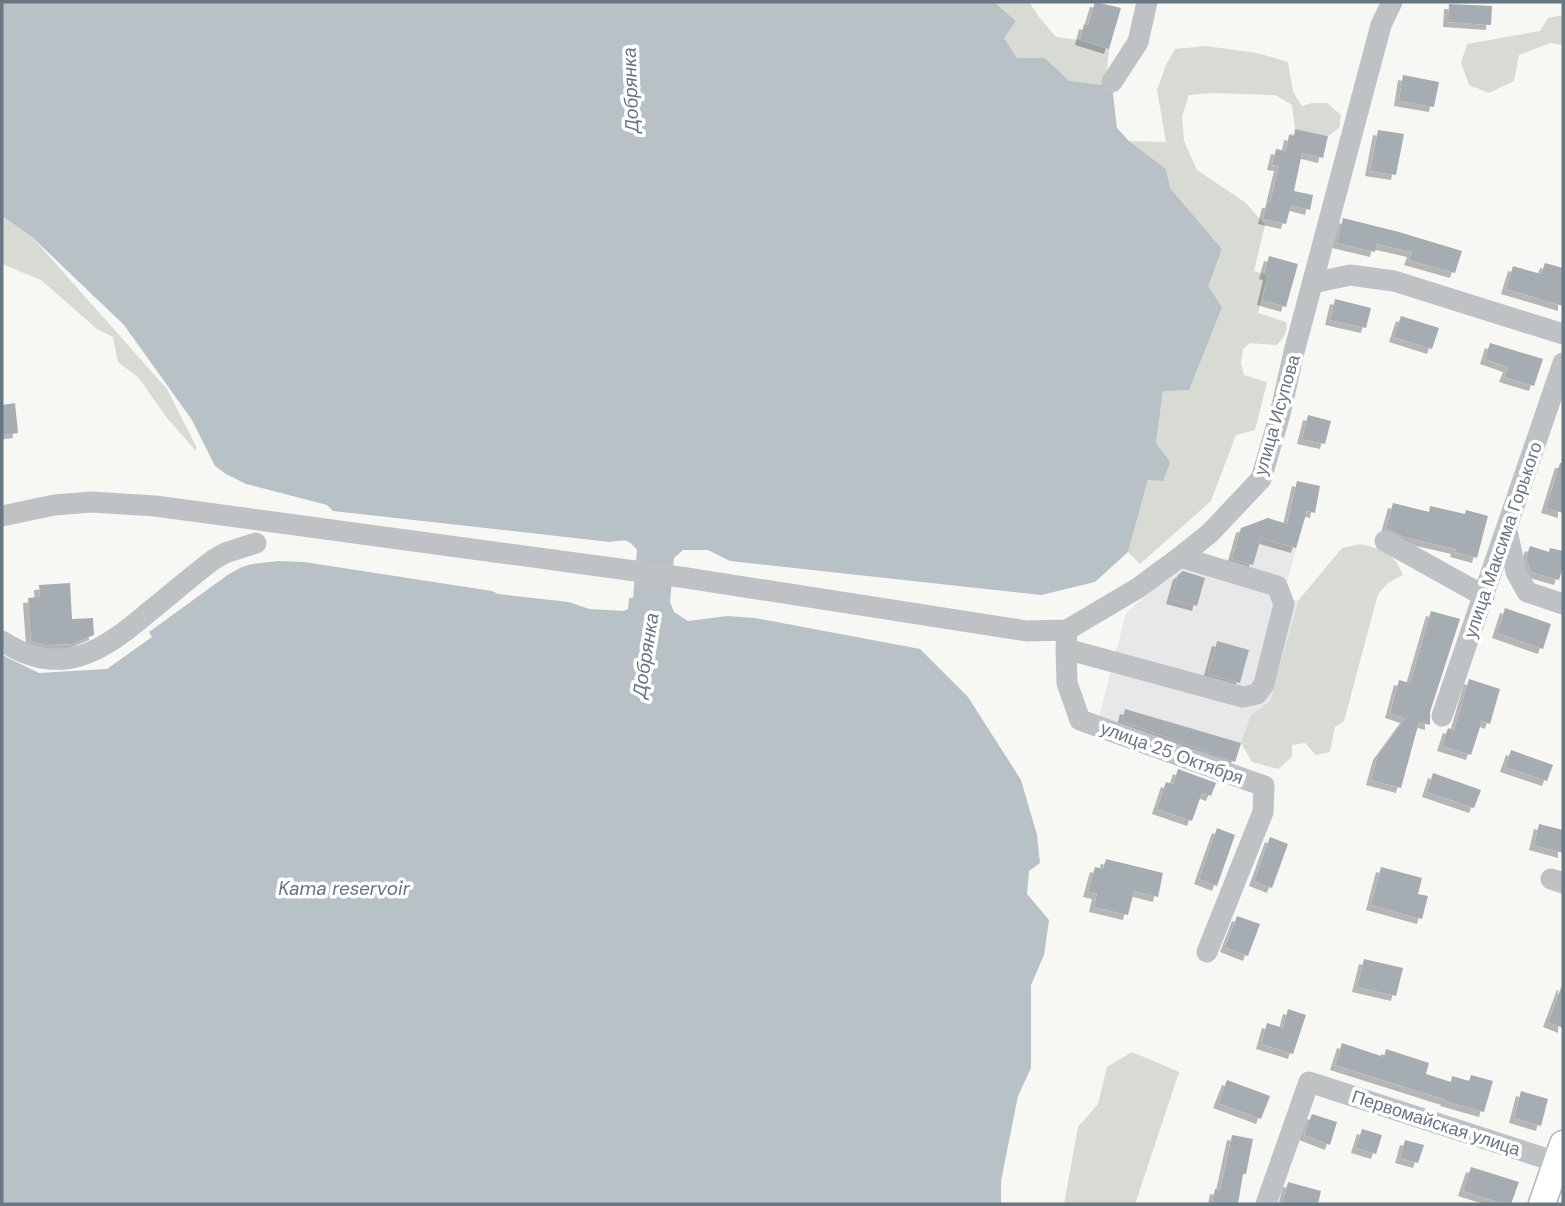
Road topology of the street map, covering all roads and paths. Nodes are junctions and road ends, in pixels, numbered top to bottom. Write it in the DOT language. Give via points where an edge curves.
graph roads {
  1 [pos="1147,2"];
  2 [pos="1392,2"];
  3 [pos="1112,82"];
  4 [pos="1312,283"];
  5 [pos="1563,334"];
  6 [pos="1563,363"];
  7 [pos="2,516"];
  8 [pos="1507,530"];
  9 [pos="1385,541"];
  10 [pos="256,543"];
  11 [pos="1180,557"];
  12 [pos="1484,596"];
  13 [pos="1563,604"];
  14 [pos="1066,639"];
  15 [pos="2,641"];
  16 [pos="1442,716"];
  17 [pos="1207,952"];
  18 [pos="1561,1157"];
  19 [pos="1266,1204"];
  20 [pos="1542,1204"];
  1 -- 3 [label="street" via="1138,42"];
  2 -- 4 [label="street, улица Исупова" via="1381,24"];
  4 -- 5 [label="street" via="1350,275 1394,281"];
  4 -- 11 [label="street, улица Исупова" via="1261,479 1210,533"];
  6 -- 8 [label="street, улица Максима Горького"];
  7 -- 14 [label="street, улица Исупова" via="92,502 155,506 687,578"];
  8 -- 12 [label="street, улица Максима Горького"];
  8 -- 13 [label="street" via="1516,572 1527,592"];
  9 -- 12 [label="street"];
  10 -- 15 [label="street" via="213,560 92,653 42,658"];
  11 -- 14 [label="street, улица Исупова"];
  11 -- 14 [label="street" via="1277,586 1284,604 1265,684 1257,694 1243,697"];
  12 -- 16 [label="street, улица Максима Горького"];
  14 -- 17 [label="street, улица 25 Октября" via="1067,682 1080,720 1264,786 1263,812"];
  18 -- 19 [label="street, Первомайская улица" via="1309,1082"];
  18 -- 20 [label="main road"];
}
